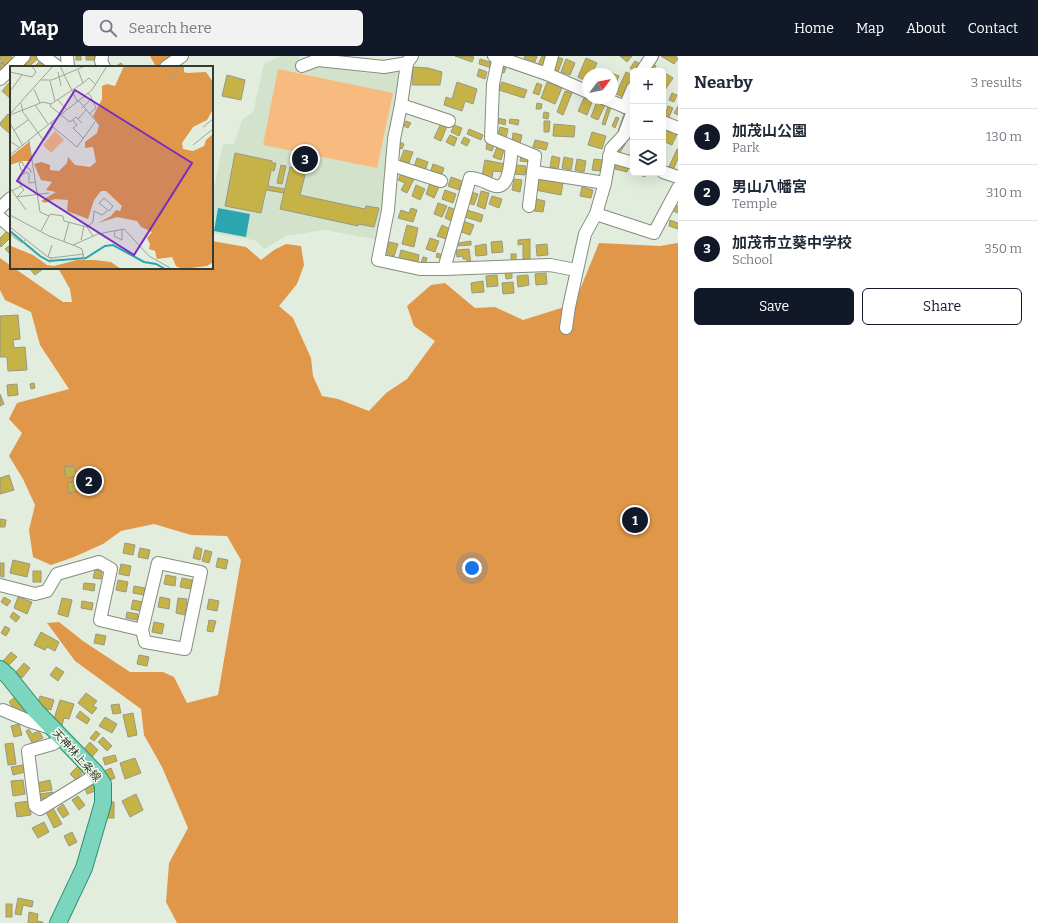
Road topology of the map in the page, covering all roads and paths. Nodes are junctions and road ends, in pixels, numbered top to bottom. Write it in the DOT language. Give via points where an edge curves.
graph roads {
  1 [pos="24,56"];
  2 [pos="44,56"];
  3 [pos="67,56"];
  4 [pos="102,56"];
  5 [pos="182,56"];
  6 [pos="497,56"];
  7 [pos="552,56"];
  8 [pos="652,56"];
  9 [pos="409,59"];
  10 [pos="305,62"];
  11 [pos="14,66"];
  12 [pos="57,66"];
  13 [pos="68,66"];
  14 [pos="104,66"];
  15 [pos="167,66"];
  16 [pos="644,68"];
  17 [pos="10,70"];
  18 [pos="547,74"];
  19 [pos="0,79"];
  20 [pos="582,89"];
  21 [pos="616,104"];
  22 [pos="401,105"];
  23 [pos="630,110"];
  24 [pos="449,121"];
  25 [pos="666,123"];
  26 [pos="678,128"];
  27 [pos="512,147"];
  28 [pos="609,156"];
  29 [pos="630,162"];
  30 [pos="392,165"];
  31 [pos="534,172"];
  32 [pos="666,173"];
  33 [pos="678,177"];
  34 [pos="440,181"];
  35 [pos="605,184"];
  36 [pos="676,196"];
  37 [pos="10,199"];
  38 [pos="529,206"];
  39 [pos="0,208"];
  40 [pos="596,214"];
  41 [pos="0,218"];
  42 [pos="10,226"];
  43 [pos="444,269"];
  44 [pos="576,270"];
  45 [pos="566,328"];
  46 [pos="0,585"];
  47 [pos="142,630"];
  48 [pos="0,669"];
  49 [pos="3,710"];
  50 [pos="57,733"];
  51 [pos="95,772"];
  52 [pos="58,923"];
  1 -- 11 [label="street"];
  2 -- 12 [label="street"];
  3 -- 13 [label="street"];
  4 -- 14 [label="street"];
  5 -- 15 [label="street"];
  6 -- 18 [label="street"];
  6 -- 27 [label="street" via="490,138"];
  7 -- 18 [label="street"];
  8 -- 16 [label="street"];
  9 -- 10 [label="street" via="384,67 318,60"];
  9 -- 22 [label="street"];
  17 -- 19 [label="street"];
  18 -- 20 [label="street"];
  21 -- 23 [label="street"];
  22 -- 24 [label="street"];
  22 -- 30 [label="street"];
  23 -- 28 [label="street" via="624,135 611,149"];
  25 -- 26 [label="street"];
  27 -- 31 [label="street" via="535,156"];
  27 -- 43 [label="street" via="507,180 502,186 470,178"];
  28 -- 29 [label="street"];
  28 -- 35 [label="street"];
  30 -- 34 [label="street"];
  30 -- 43 [label="street" via="388,210 378,260 420,269"];
  31 -- 35 [label="street"];
  31 -- 38 [label="street"];
  32 -- 33 [label="street"];
  35 -- 40 [label="street"];
  36 -- 40 [label="street" via="654,234"];
  37 -- 39 [label="street"];
  40 -- 44 [label="street" via="585,234"];
  41 -- 42 [label="street"];
  43 -- 44 [label="street" via="550,265"];
  44 -- 45 [label="street"];
  46 -- 47 [label="street" via="35,594 47,591 58,574 99,562 111,569 100,620"];
  47 -- 47 [label="street" via="145,642 185,649 201,572 158,563"];
  48 -- 50 [label="main road, 天神林上条線"];
  49 -- 50 [label="street"];
  50 -- 51 [label="main road, 天神林上条線"];
  50 -- 51 [label="street" via="54,744 28,751 35,806 40,809 89,779"];
  51 -- 52 [label="main road, 天神林上条線" via="103,784 103,803 84,868"];
}
